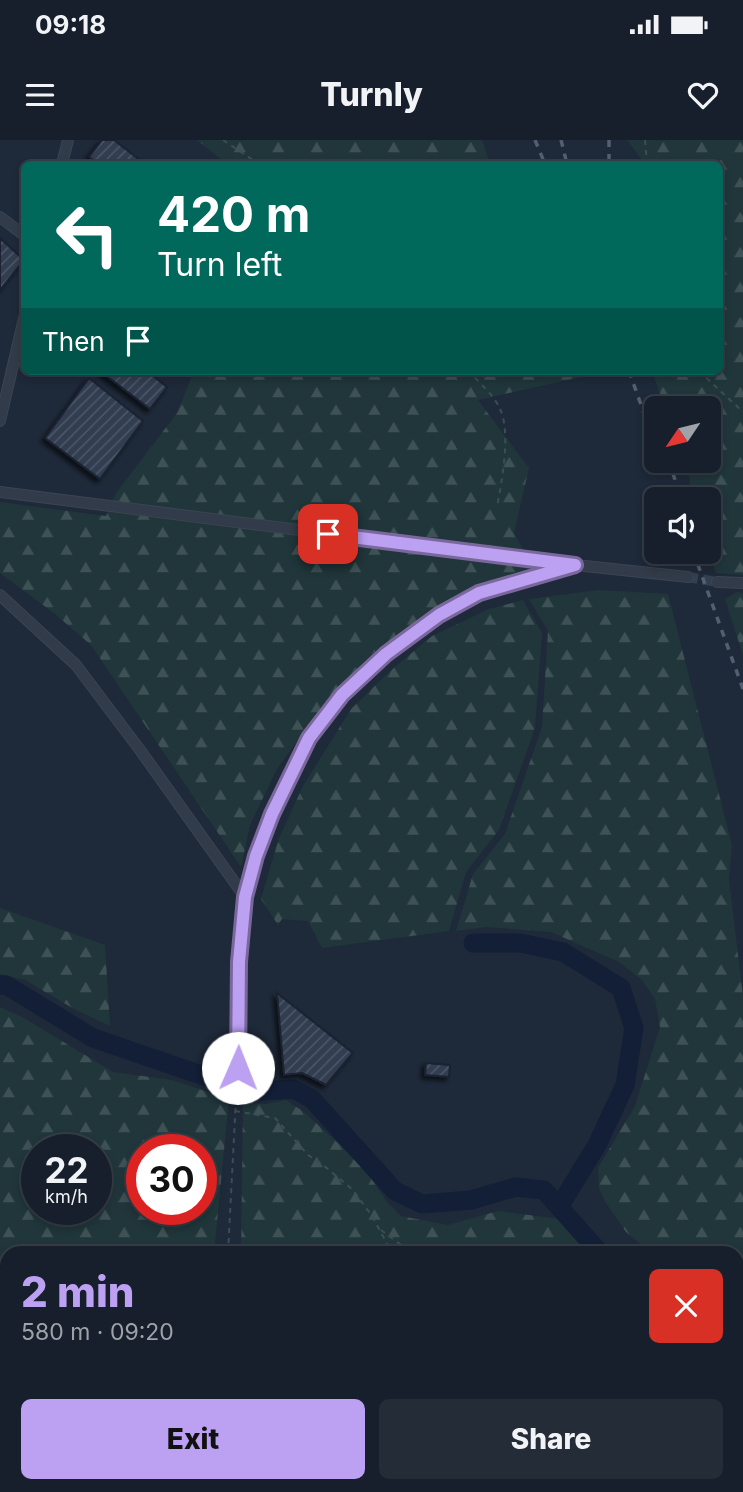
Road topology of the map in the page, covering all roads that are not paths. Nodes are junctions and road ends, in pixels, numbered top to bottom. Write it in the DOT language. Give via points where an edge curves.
graph roads {
  1 [pos="68,140"];
  2 [pos="63,161"];
  3 [pos="0,216"];
  4 [pos="21,233"];
  5 [pos="21,331"];
  6 [pos="0,421"];
  7 [pos="0,492"];
  8 [pos="575,565"];
  9 [pos="688,577"];
  10 [pos="717,582"];
  11 [pos="743,583"];
  12 [pos="0,594"];
  13 [pos="245,897"];
  14 [pos="238,1068"];
  1 -- 2 [label="street"];
  3 -- 4 [label="street"];
  5 -- 6 [label="street"];
  7 -- 8 [label="street"];
  8 -- 9 [label="street"];
  8 -- 13 [label="street" via="479,593 439,615 386,654 342,695 309,738 272,814"];
  10 -- 11 [label="street"];
  12 -- 13 [label="street" via="76,665"];
  13 -- 14 [label="street"];
}
